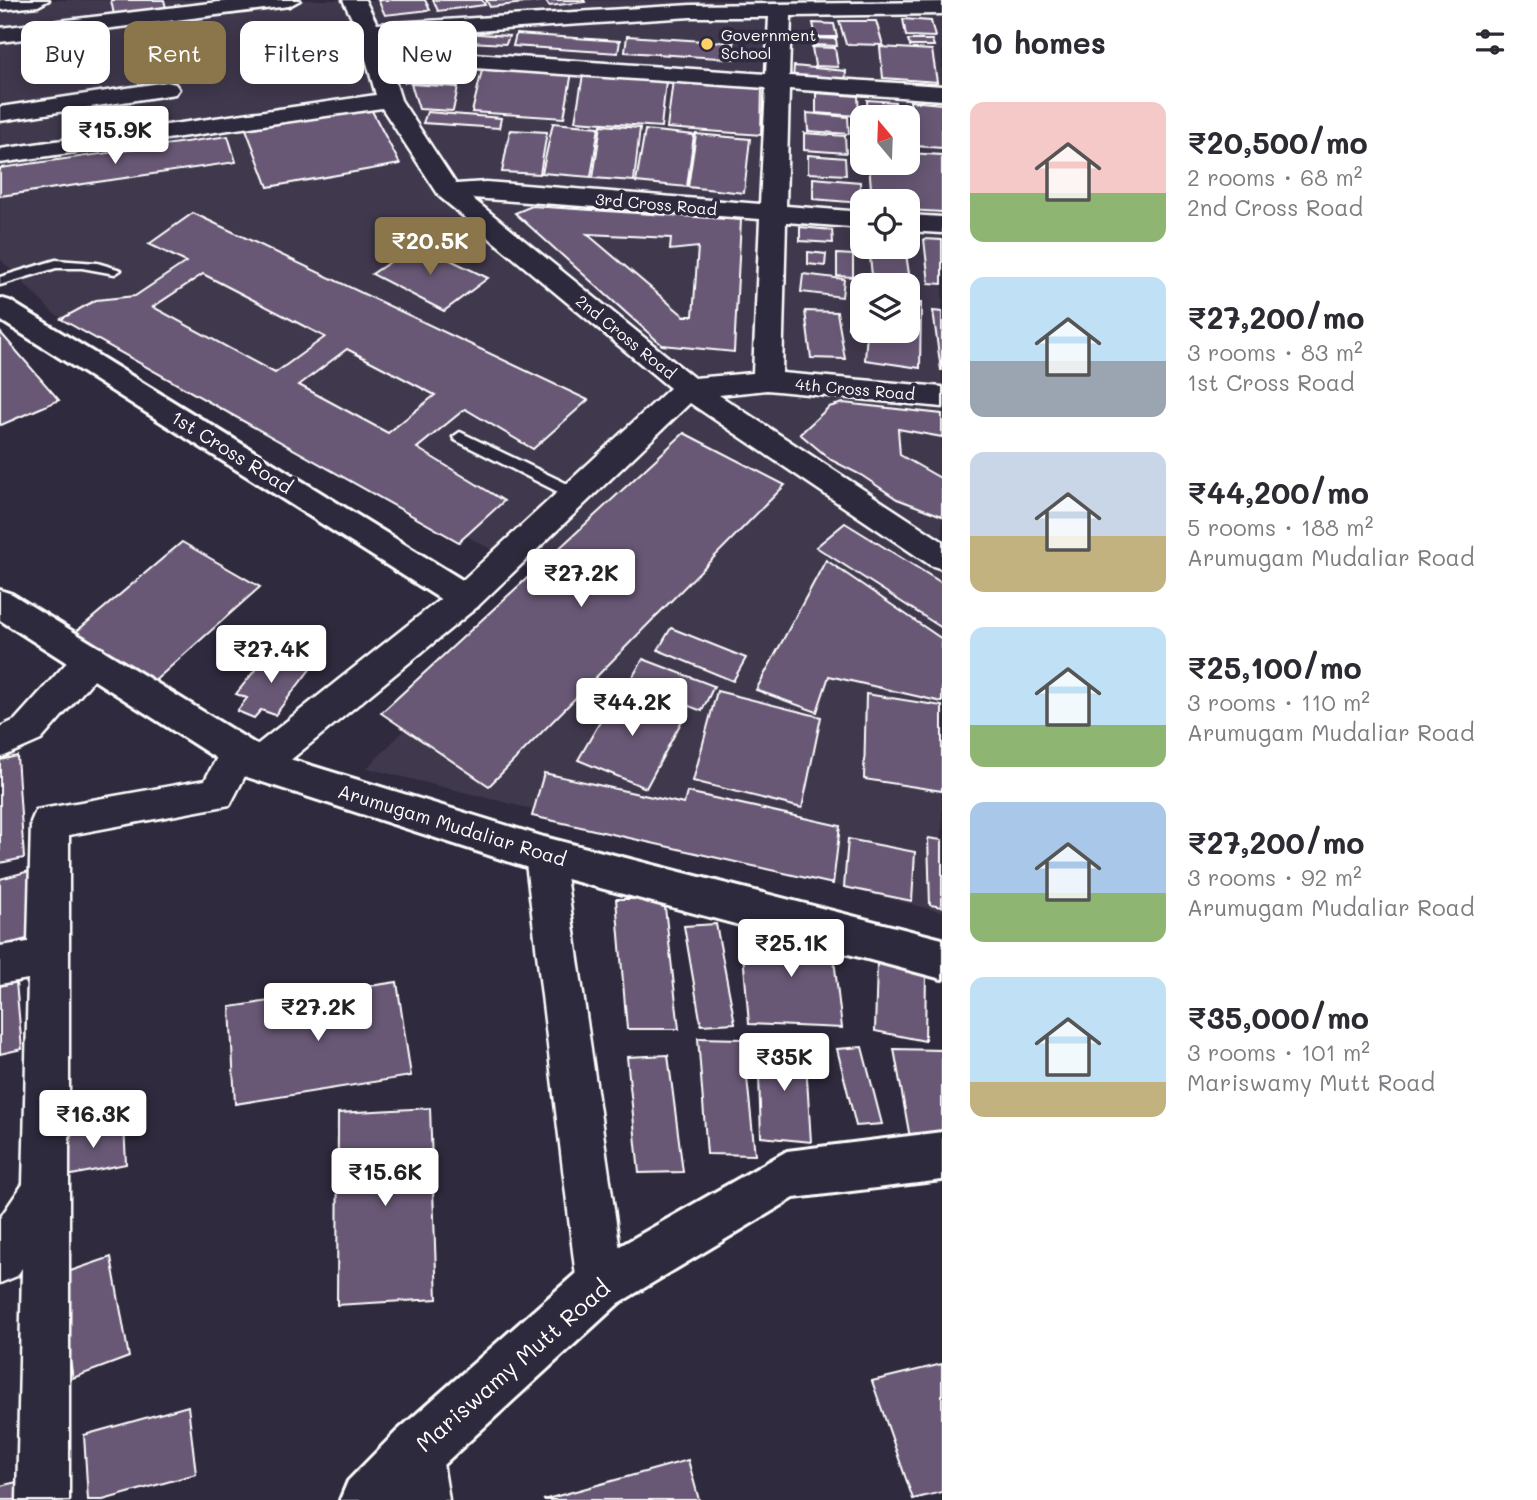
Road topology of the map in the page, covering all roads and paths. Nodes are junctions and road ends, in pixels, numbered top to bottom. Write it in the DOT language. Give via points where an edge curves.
graph roads {
  1 [pos="38,0"];
  2 [pos="289,0"];
  3 [pos="354,0"];
  4 [pos="0,4"];
  5 [pos="838,5"];
  6 [pos="689,6"];
  7 [pos="942,8"];
  8 [pos="780,12"];
  9 [pos="0,35"];
  10 [pos="373,42"];
  11 [pos="778,82"];
  12 [pos="167,89"];
  13 [pos="942,93"];
  14 [pos="389,100"];
  15 [pos="0,114"];
  16 [pos="0,156"];
  17 [pos="449,192"];
  18 [pos="773,213"];
  19 [pos="850,218"];
  20 [pos="920,224"];
  21 [pos="942,225"];
  22 [pos="115,270"];
  23 [pos="0,281"];
  24 [pos="0,307"];
  25 [pos="767,382"];
  26 [pos="688,388"];
  27 [pos="942,397"];
  28 [pos="460,437"];
  29 [pos="575,494"];
  30 [pos="942,557"];
  31 [pos="465,598"];
  32 [pos="0,603"];
  33 [pos="91,659"];
  34 [pos="0,743"];
  35 [pos="248,759"];
  36 [pos="544,855"];
  37 [pos="50,957"];
  38 [pos="942,960"];
  39 [pos="0,965"];
  40 [pos="942,1156"];
  41 [pos="47,1190"];
  42 [pos="0,1259"];
  43 [pos="601,1285"];
  44 [pos="419,1475"];
  45 [pos="43,1500"];
  46 [pos="367,1500"];
  1 -- 4 [label="street"];
  2 -- 9 [label="street"];
  3 -- 10 [label="street, 2nd Cross Road"];
  5 -- 7 [label="street"];
  5 -- 8 [label="street"];
  6 -- 8 [label="street"];
  6 -- 10 [label="street"];
  8 -- 11 [label="street"];
  10 -- 11 [label="street"];
  10 -- 14 [label="street, 2nd Cross Road"];
  11 -- 13 [label="street"];
  11 -- 18 [label="street"];
  12 -- 15 [label="street"];
  14 -- 16 [label="street"];
  14 -- 17 [label="street, 2nd Cross Road"];
  17 -- 18 [label="street, 3rd Cross Road" via="486,190"];
  17 -- 26 [label="street, 2nd Cross Road"];
  18 -- 19 [label="street, 3rd Cross Road"];
  18 -- 25 [label="street"];
  20 -- 21 [label="street"];
  22 -- 23 [label="lane" via="76,262 37,267"];
  24 -- 31 [label="street, 1st Cross Road"];
  25 -- 26 [label="street"];
  25 -- 27 [label="street, 4th Cross Road"];
  26 -- 29 [label="street"];
  26 -- 30 [label="street, 2nd Cross Road"];
  28 -- 29 [label="lane"];
  29 -- 31 [label="street"];
  31 -- 35 [label="street"];
  32 -- 33 [label="street, Arumugam Mudaliar Road"];
  33 -- 34 [label="street" via="28,730"];
  33 -- 35 [label="street, Arumugam Mudaliar Road"];
  35 -- 36 [label="street, Arumugam Mudaliar Road"];
  35 -- 37 [label="street" via="217,794 50,821"];
  36 -- 38 [label="street, Arumugam Mudaliar Road"];
  36 -- 43 [label="street"];
  37 -- 39 [label="street"];
  37 -- 41 [label="street"];
  40 -- 43 [label="street, Mariswamy Mutt Road" via="787,1175"];
  41 -- 42 [label="street"];
  41 -- 45 [label="street"];
  43 -- 44 [label="street, Mariswamy Mutt Road"];
  44 -- 46 [label="street, Mariswamy Mutt Road"];
}
